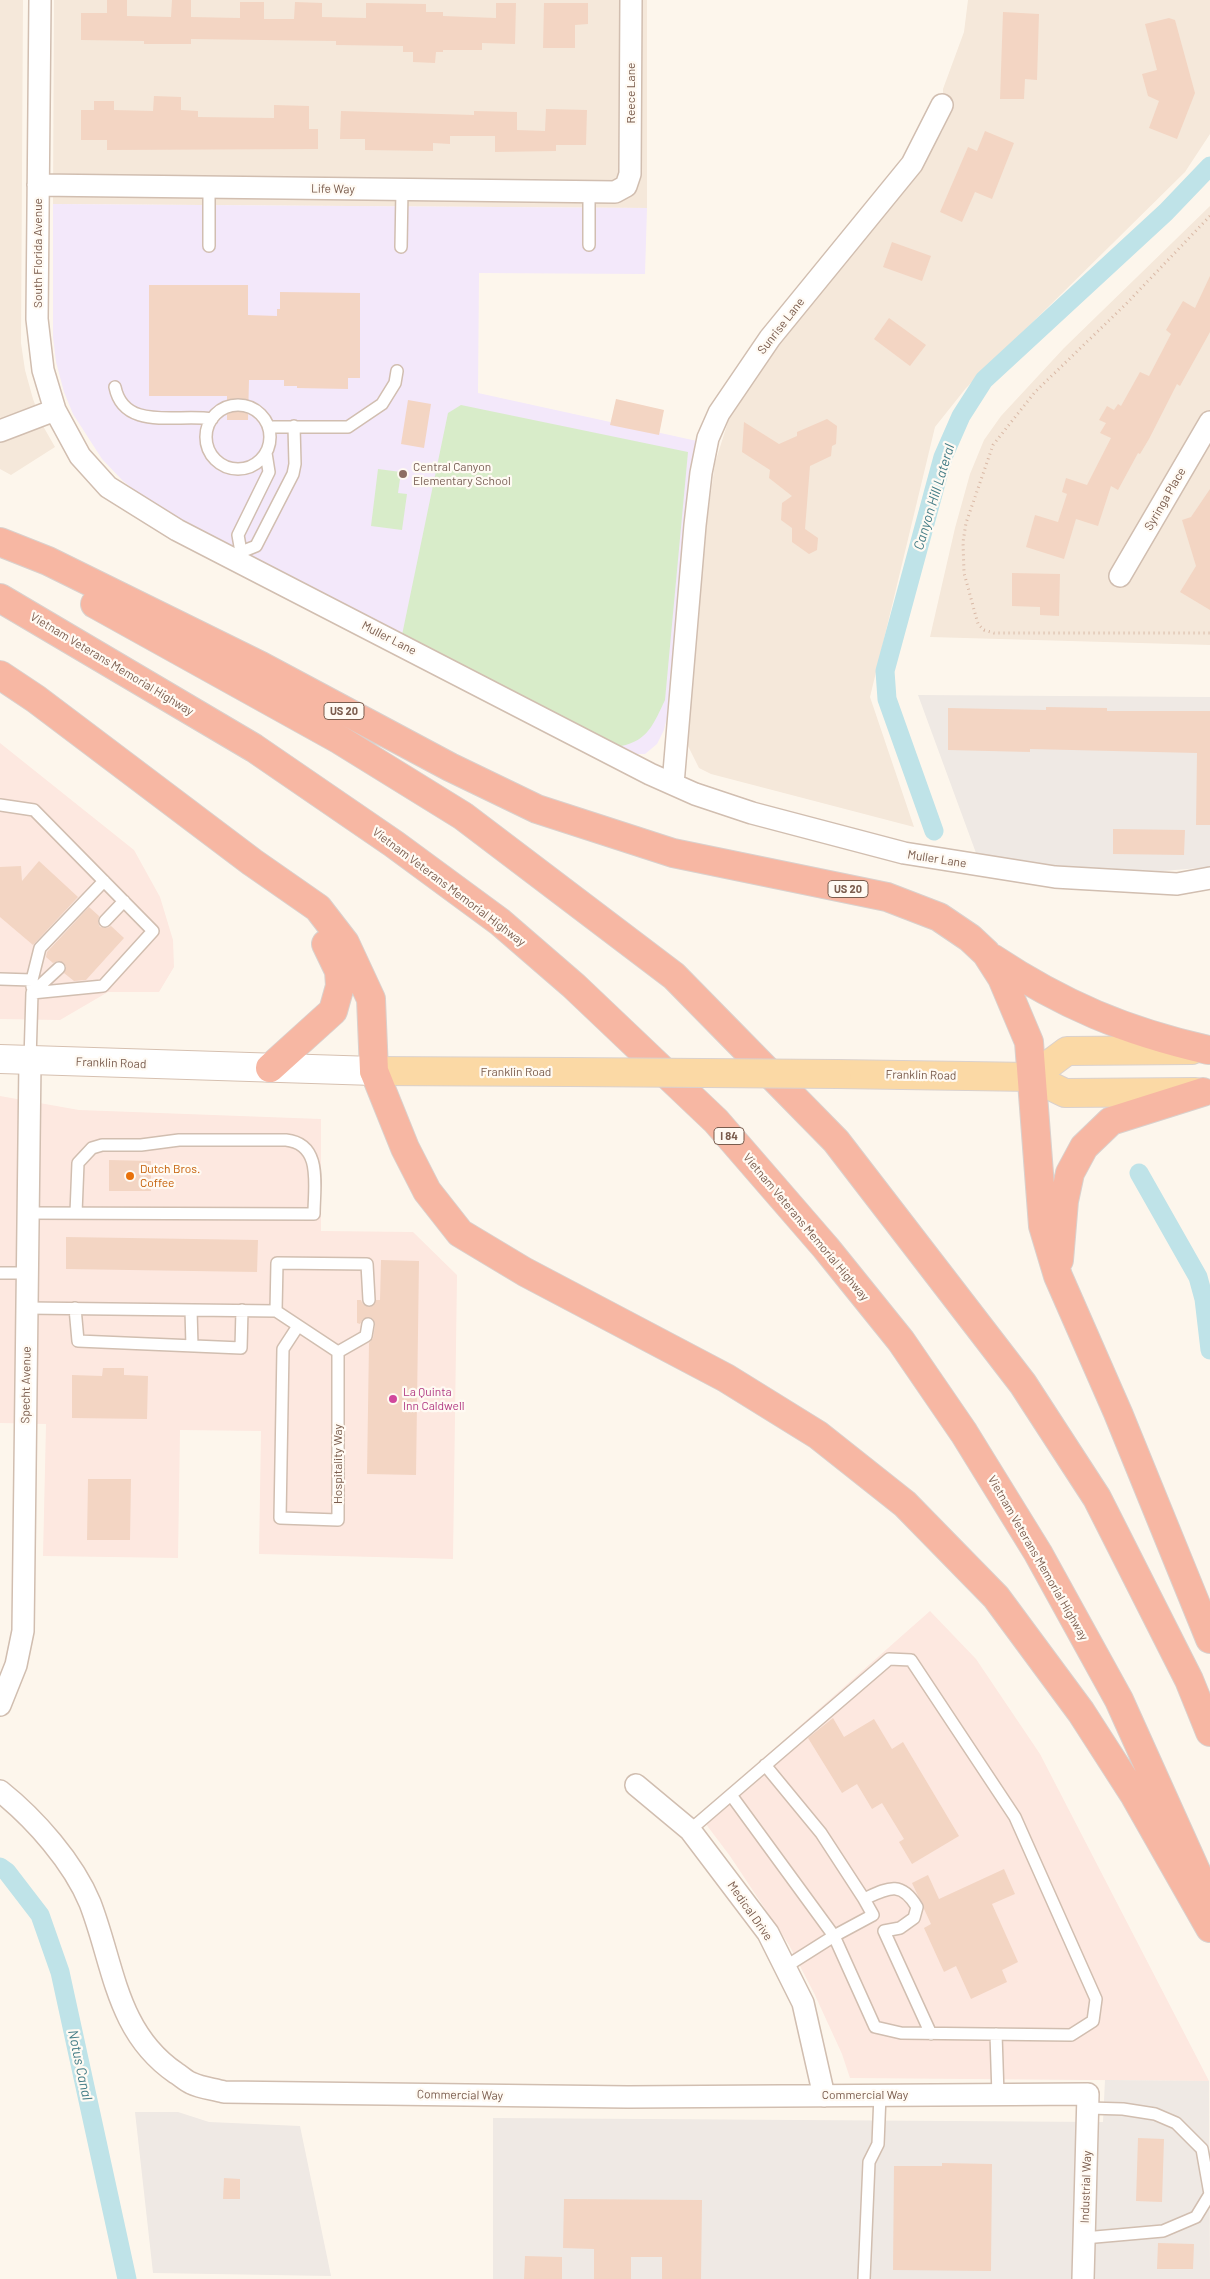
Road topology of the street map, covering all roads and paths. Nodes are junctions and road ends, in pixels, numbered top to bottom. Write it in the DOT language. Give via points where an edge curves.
graph roads {
  1 [pos="40,0"];
  2 [pos="631,0"];
  3 [pos="942,105"];
  4 [pos="38,185"];
  5 [pos="626,186"];
  6 [pos="209,188"];
  7 [pos="402,190"];
  8 [pos="589,192"];
  9 [pos="1210,216"];
  10 [pos="589,245"];
  11 [pos="208,246"];
  12 [pos="402,247"];
  13 [pos="397,371"];
  14 [pos="115,387"];
  15 [pos="55,410"];
  16 [pos="212,419"];
  17 [pos="1210,422"];
  18 [pos="294,426"];
  19 [pos="269,427"];
  20 [pos="0,431"];
  21 [pos="266,453"];
  22 [pos="108,487"];
  23 [pos="0,542"];
  24 [pos="0,550"];
  25 [pos="239,556"];
  26 [pos="1120,576"];
  27 [pos="0,598"];
  28 [pos="1210,633"];
  29 [pos="0,675"];
  30 [pos="672,784"];
  31 [pos="0,805"];
  32 [pos="252,862"];
  33 [pos="1210,878"];
  34 [pos="104,881"];
  35 [pos="124,901"];
  36 [pos="105,921"];
  37 [pos="986,953"];
  38 [pos="59,968"];
  39 [pos="0,979"];
  40 [pos="32,980"];
  41 [pos="32,993"];
  42 [pos="1209,1050"];
  43 [pos="0,1059"];
  44 [pos="30,1060"];
  45 [pos="270,1068"];
  46 [pos="374,1071"];
  47 [pos="1032,1076"];
  48 [pos="1206,1092"];
  49 [pos="28,1213"];
  50 [pos="76,1213"];
  51 [pos="0,1272"];
  52 [pos="27,1273"];
  53 [pos="1058,1276"];
  54 [pos="368,1300"];
  55 [pos="27,1308"];
  56 [pos="75,1308"];
  57 [pos="191,1310"];
  58 [pos="242,1310"];
  59 [pos="276,1311"];
  60 [pos="368,1324"];
  61 [pos="298,1326"];
  62 [pos="192,1346"];
  63 [pos="338,1352"];
  64 [pos="1210,1639"];
  65 [pos="0,1705"];
  66 [pos="1210,1732"];
  67 [pos="765,1765"];
  68 [pos="636,1785"];
  69 [pos="0,1791"];
  70 [pos="731,1795"];
  71 [pos="690,1830"];
  72 [pos="864,1899"];
  73 [pos="1210,1902"];
  74 [pos="873,1915"];
  75 [pos="1210,1928"];
  76 [pos="884,1932"];
  77 [pos="834,1936"];
  78 [pos="785,1967"];
  79 [pos="931,2034"];
  80 [pos="996,2034"];
  81 [pos="998,2094"];
  82 [pos="880,2095"];
  83 [pos="824,2096"];
  84 [pos="1088,2101"];
  85 [pos="1084,2238"];
  86 [pos="864,2279"];
  87 [pos="1083,2279"];
  1 -- 4 [label="street, South Florida Avenue"];
  2 -- 5 [label="street, Reece Lane" via="630,174"];
  3 -- 30 [label="street, Sunrise Lane" via="912,164 770,338 719,413 708,438 701,472"];
  4 -- 6 [label="street, Life Way"];
  4 -- 15 [label="street, South Florida Avenue" via="37,319 43,370"];
  5 -- 8 [label="street, Life Way" via="614,192"];
  6 -- 7 [label="street, Life Way"];
  6 -- 11 [label="lane"];
  7 -- 8 [label="street, Life Way"];
  7 -- 12 [label="lane"];
  8 -- 10 [label="lane"];
  9 -- 28 [label="path" via="1035,392 1003,431 988,458 966,523 963,558 978,624 984,630 994,633"];
  13 -- 18 [label="lane" via="395,383 382,404 348,427"];
  14 -- 16 [label="lane" via="120,403 137,415"];
  15 -- 20 [label="street"];
  15 -- 22 [label="street, South Florida Avenue" via="80,456"];
  16 -- 19 [label="lane" via="219,412 238,405 257,412"];
  16 -- 21 [label="lane" via="206,438 208,448 221,464 231,468 251,467"];
  17 -- 26 [label="street, Syringa Place"];
  18 -- 19 [label="lane"];
  18 -- 25 [label="lane" via="293,474 256,546"];
  19 -- 21 [label="lane" via="270,445"];
  21 -- 25 [label="lane" via="269,472 238,535"];
  22 -- 25 [label="street, Muller Lane" via="177,530"];
  23 -- 37 [label="highway, US 20" via="48,562 260,666 467,776 537,809 673,853 887,897 939,917"];
  24 -- 66 [label="highway" via="340,740 463,816 674,976 836,1141 1023,1384 1097,1498 1189,1680"];
  25 -- 30 [label="street, Muller Lane"];
  27 -- 73 [label="highway, Vietnam Veterans Memorial Highway / I 84" via="254,748 394,844 500,922 574,986 716,1121 901,1341 964,1433 1038,1553 1119,1700"];
  29 -- 32 [label="highway"];
  30 -- 33 [label="street, Muller Lane" via="752,813 904,854 1055,877 1177,884"];
  31 -- 34 [label="lane" via="34,810"];
  32 -- 45 [label="highway" via="316,928 340,971 340,986 333,1011"];
  32 -- 46 [label="highway" via="318,908 345,943 370,999"];
  34 -- 35 [label="lane"];
  34 -- 40 [label="lane" via="40,948"];
  35 -- 36 [label="lane"];
  35 -- 41 [label="lane" via="153,931 103,986"];
  37 -- 42 [label="highway, US 20" via="1032,985 1096,1016 1157,1038"];
  37 -- 47 [label="highway, US 20" via="1002,978 1023,1025 1029,1042"];
  38 -- 41 [label="lane"];
  39 -- 40 [label="lane"];
  40 -- 41 [label="lane"];
  41 -- 44 [label="lane"];
  42 -- 47 [label="main road, US 20" via="1067,1051"];
  43 -- 44 [label="main road, Franklin Road"];
  44 -- 45 [label="main road, Franklin Road"];
  44 -- 49 [label="street, Specht Avenue"];
  45 -- 46 [label="main road, Franklin Road"];
  46 -- 47 [label="main road, Franklin Road, bridge"];
  46 -- 75 [label="highway" via="427,1192 460,1233 526,1272 726,1378 818,1435 905,1504 996,1598 1081,1712 1135,1796"];
  47 -- 48 [label="main road, Franklin Road" via="1065,1093"];
  47 -- 53 [label="highway" via="1043,1226"];
  48 -- 53 [label="highway" via="1111,1121 1084,1147 1070,1173 1064,1201"];
  49 -- 50 [label="lane"];
  49 -- 52 [label="street, Specht Avenue"];
  50 -- 50 [label="lane" via="314,1214 312,1157 296,1142 276,1140 178,1140 141,1145 102,1145 92,1148 78,1163"];
  51 -- 52 [label="lane"];
  52 -- 55 [label="street, Specht Avenue"];
  53 -- 64 [label="highway" via="1118,1412"];
  54 -- 59 [label="lane" via="367,1264 276,1263"];
  55 -- 56 [label="lane"];
  55 -- 65 [label="street, Specht Avenue" via="23,1631 16,1665"];
  56 -- 57 [label="lane"];
  56 -- 62 [label="lane" via="78,1341"];
  57 -- 58 [label="lane"];
  57 -- 62 [label="lane"];
  58 -- 59 [label="lane"];
  58 -- 62 [label="lane" via="241,1348"];
  59 -- 61 [label="lane"];
  60 -- 63 [label="lane" via="366,1336"];
  61 -- 63 [label="lane"];
  61 -- 63 [label="lane, Hospitality Way" via="283,1349 280,1518 338,1520"];
  67 -- 70 [label="lane"];
  67 -- 72 [label="lane" via="822,1833"];
  67 -- 80 [label="lane" via="889,1659 911,1660 1015,1817 1096,1998 1093,2021 1071,2034"];
  68 -- 71 [label="street, Medical Drive"];
  69 -- 83 [label="street, Commercial Way" via="45,1834 89,1902 125,2011 140,2041 162,2064 191,2083 224,2092"];
  70 -- 71 [label="lane"];
  70 -- 77 [label="lane"];
  71 -- 78 [label="street, Medical Drive" via="768,1933"];
  72 -- 74 [label="lane"];
  72 -- 76 [label="lane" via="886,1889 897,1888 909,1894 917,1907 914,1918 900,1928"];
  74 -- 76 [label="lane"];
  74 -- 77 [label="lane"];
  76 -- 79 [label="lane"];
  77 -- 78 [label="lane"];
  77 -- 79 [label="lane" via="875,2027 901,2033"];
  78 -- 83 [label="street, Medical Drive" via="803,2004"];
  79 -- 80 [label="lane"];
  80 -- 81 [label="lane"];
  81 -- 82 [label="street, Commercial Way"];
  81 -- 84 [label="street, Commercial Way"];
  82 -- 83 [label="street, Commercial Way"];
  82 -- 86 [label="lane" via="878,2144 869,2162"];
  84 -- 85 [label="street, Industrial Way"];
  84 -- 85 [label="lane" via="1155,2114 1176,2123 1202,2149 1210,2194 1196,2217 1163,2231"];
  85 -- 87 [label="street, Industrial Way"];
}
